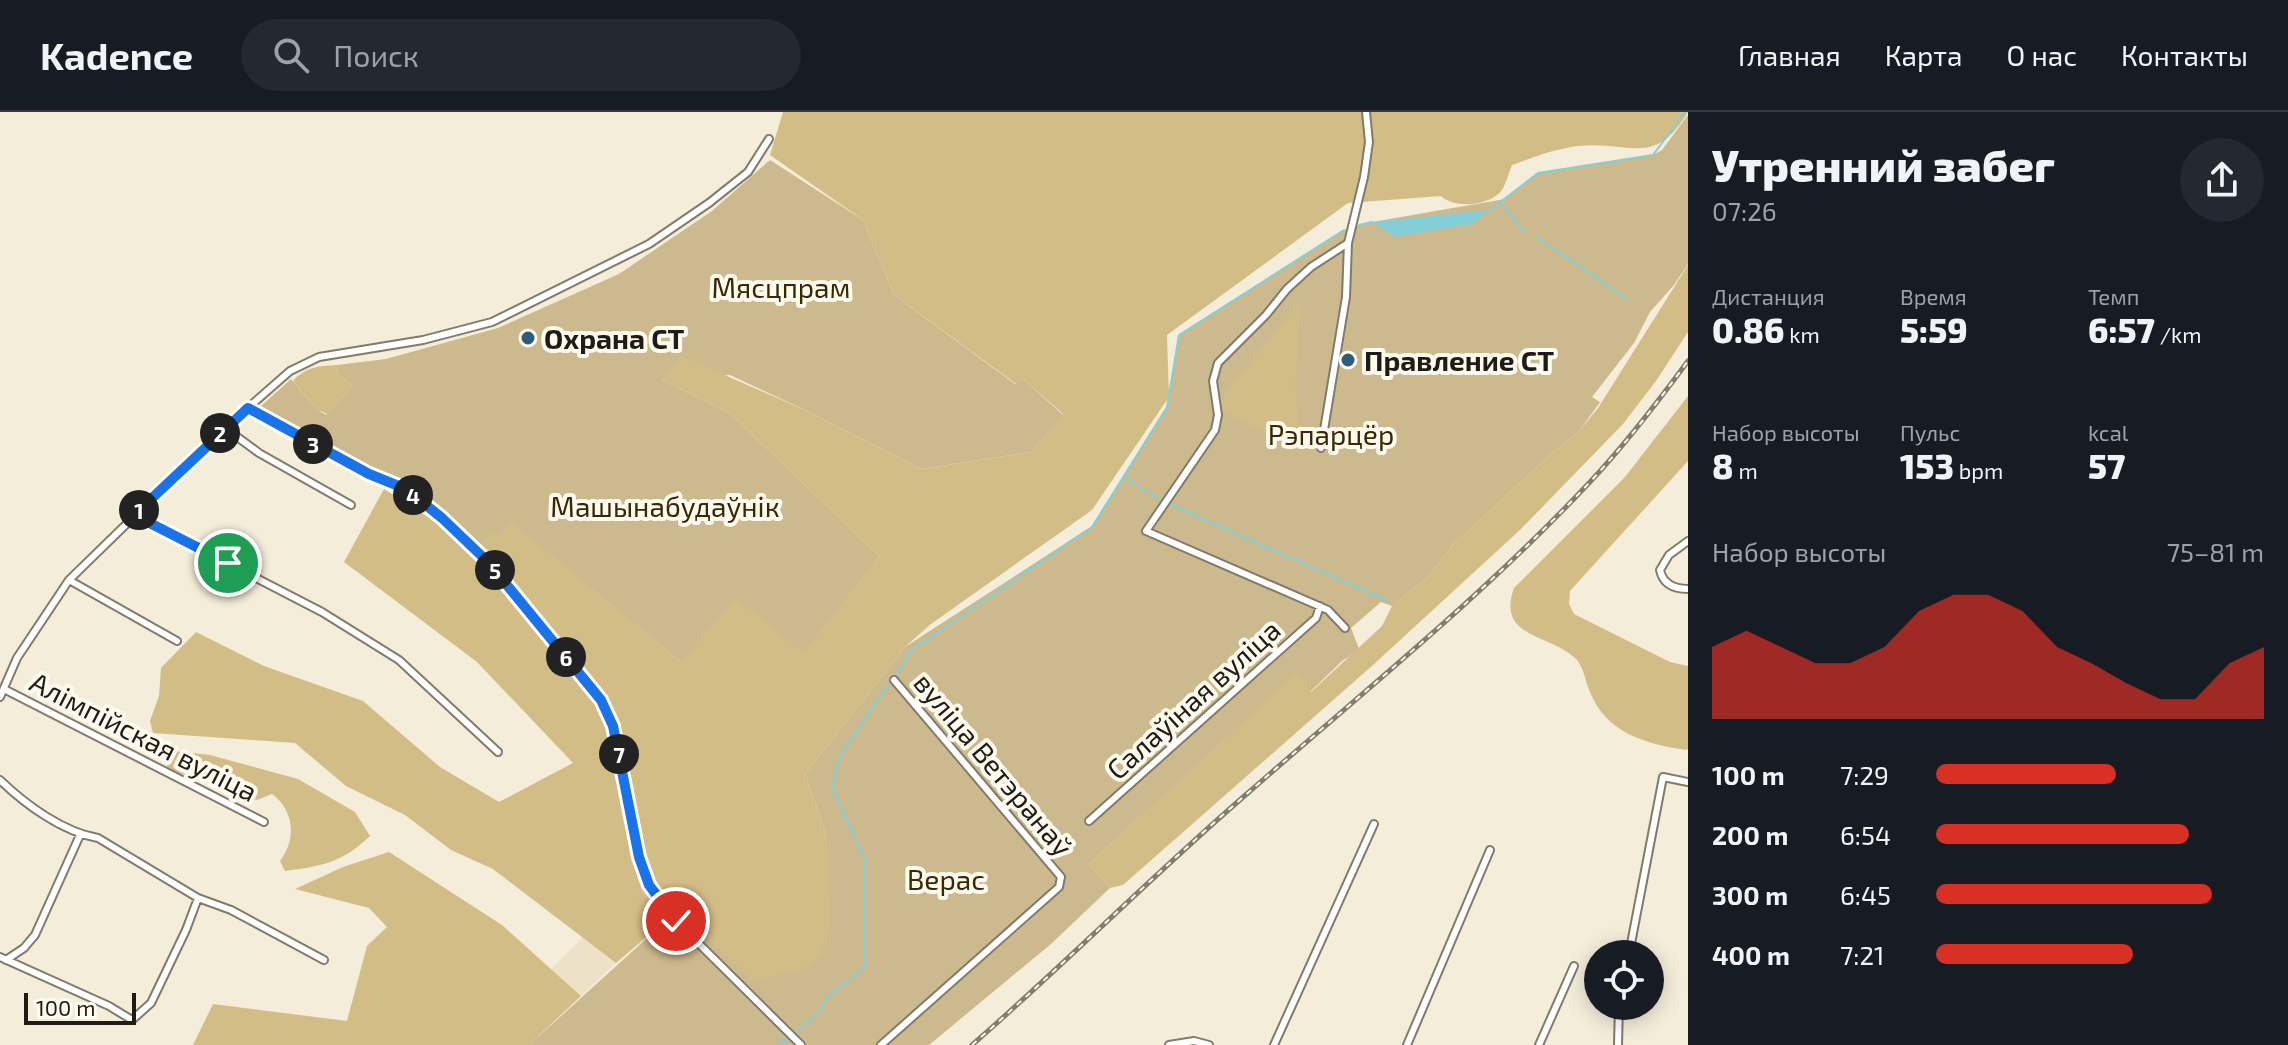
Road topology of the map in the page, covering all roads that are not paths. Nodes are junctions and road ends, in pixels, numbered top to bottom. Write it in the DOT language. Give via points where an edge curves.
graph roads {
  1 [pos="1366,112"];
  2 [pos="769,139"];
  3 [pos="1348,243"];
  4 [pos="248,408"];
  5 [pos="225,428"];
  6 [pos="1321,448"];
  7 [pos="351,505"];
  8 [pos="134,515"];
  9 [pos="1688,541"];
  10 [pos="69,580"];
  11 [pos="1688,589"];
  12 [pos="1320,606"];
  13 [pos="1345,628"];
  14 [pos="177,641"];
  15 [pos="894,680"];
  16 [pos="4,689"];
  17 [pos="0,697"];
  18 [pos="498,752"];
  19 [pos="0,780"];
  20 [pos="1688,782"];
  21 [pos="1089,821"];
  22 [pos="264,822"];
  23 [pos="1374,824"];
  24 [pos="80,835"];
  25 [pos="1490,850"];
  26 [pos="198,898"];
  27 [pos="1632,940"];
  28 [pos="3,958"];
  29 [pos="324,960"];
  30 [pos="1574,966"];
  31 [pos="1619,1020"];
  32 [pos="799,1044"];
  33 [pos="881,1045"];
  34 [pos="1169,1045"];
  35 [pos="1209,1045"];
  36 [pos="1274,1045"];
  37 [pos="1407,1045"];
  38 [pos="1539,1045"];
  39 [pos="1618,1045"];
  1 -- 3 [label="street" via="1369,142"];
  2 -- 4 [label="street, Алімпійская вуліца" via="748,172 649,244 492,322 305,362"];
  3 -- 6 [label="street" via="1346,297"];
  3 -- 12 [label="street" via="1287,289 1218,363 1213,381 1215,430 1146,531"];
  4 -- 5 [label="street, Алімпійская вуліца"];
  4 -- 32 [label="street" via="406,489 488,562 601,700 613,726 649,885 676,921"];
  5 -- 7 [label="street"];
  5 -- 8 [label="street, Алімпійская вуліца"];
  8 -- 10 [label="street, Алімпійская вуліца"];
  8 -- 18 [label="street" via="322,612 399,660"];
  9 -- 11 [label="street" via="1660,570 1667,583"];
  10 -- 14 [label="street"];
  10 -- 16 [label="street, Алімпійская вуліца" via="17,658"];
  12 -- 13 [label="street"];
  12 -- 21 [label="street, Салаўіная вуліца" via="1316,618"];
  15 -- 33 [label="street, вуліца Ветэранаў" via="1061,877 1059,887"];
  16 -- 17 [label="street, Алімпійская вуліца"];
  16 -- 22 [label="street, Алімпійская вуліца"];
  19 -- 24 [label="street"];
  20 -- 27 [label="street" via="1663,777"];
  23 -- 36 [label="street"];
  24 -- 26 [label="street" via="98,838"];
  24 -- 28 [label="street" via="35,935 24,948"];
  25 -- 37 [label="street"];
  26 -- 28 [label="street" via="151,1003 132,1020"];
  26 -- 29 [label="street"];
  30 -- 38 [label="street"];
  31 -- 39 [label="street"];
  34 -- 35 [label="street"];
}
